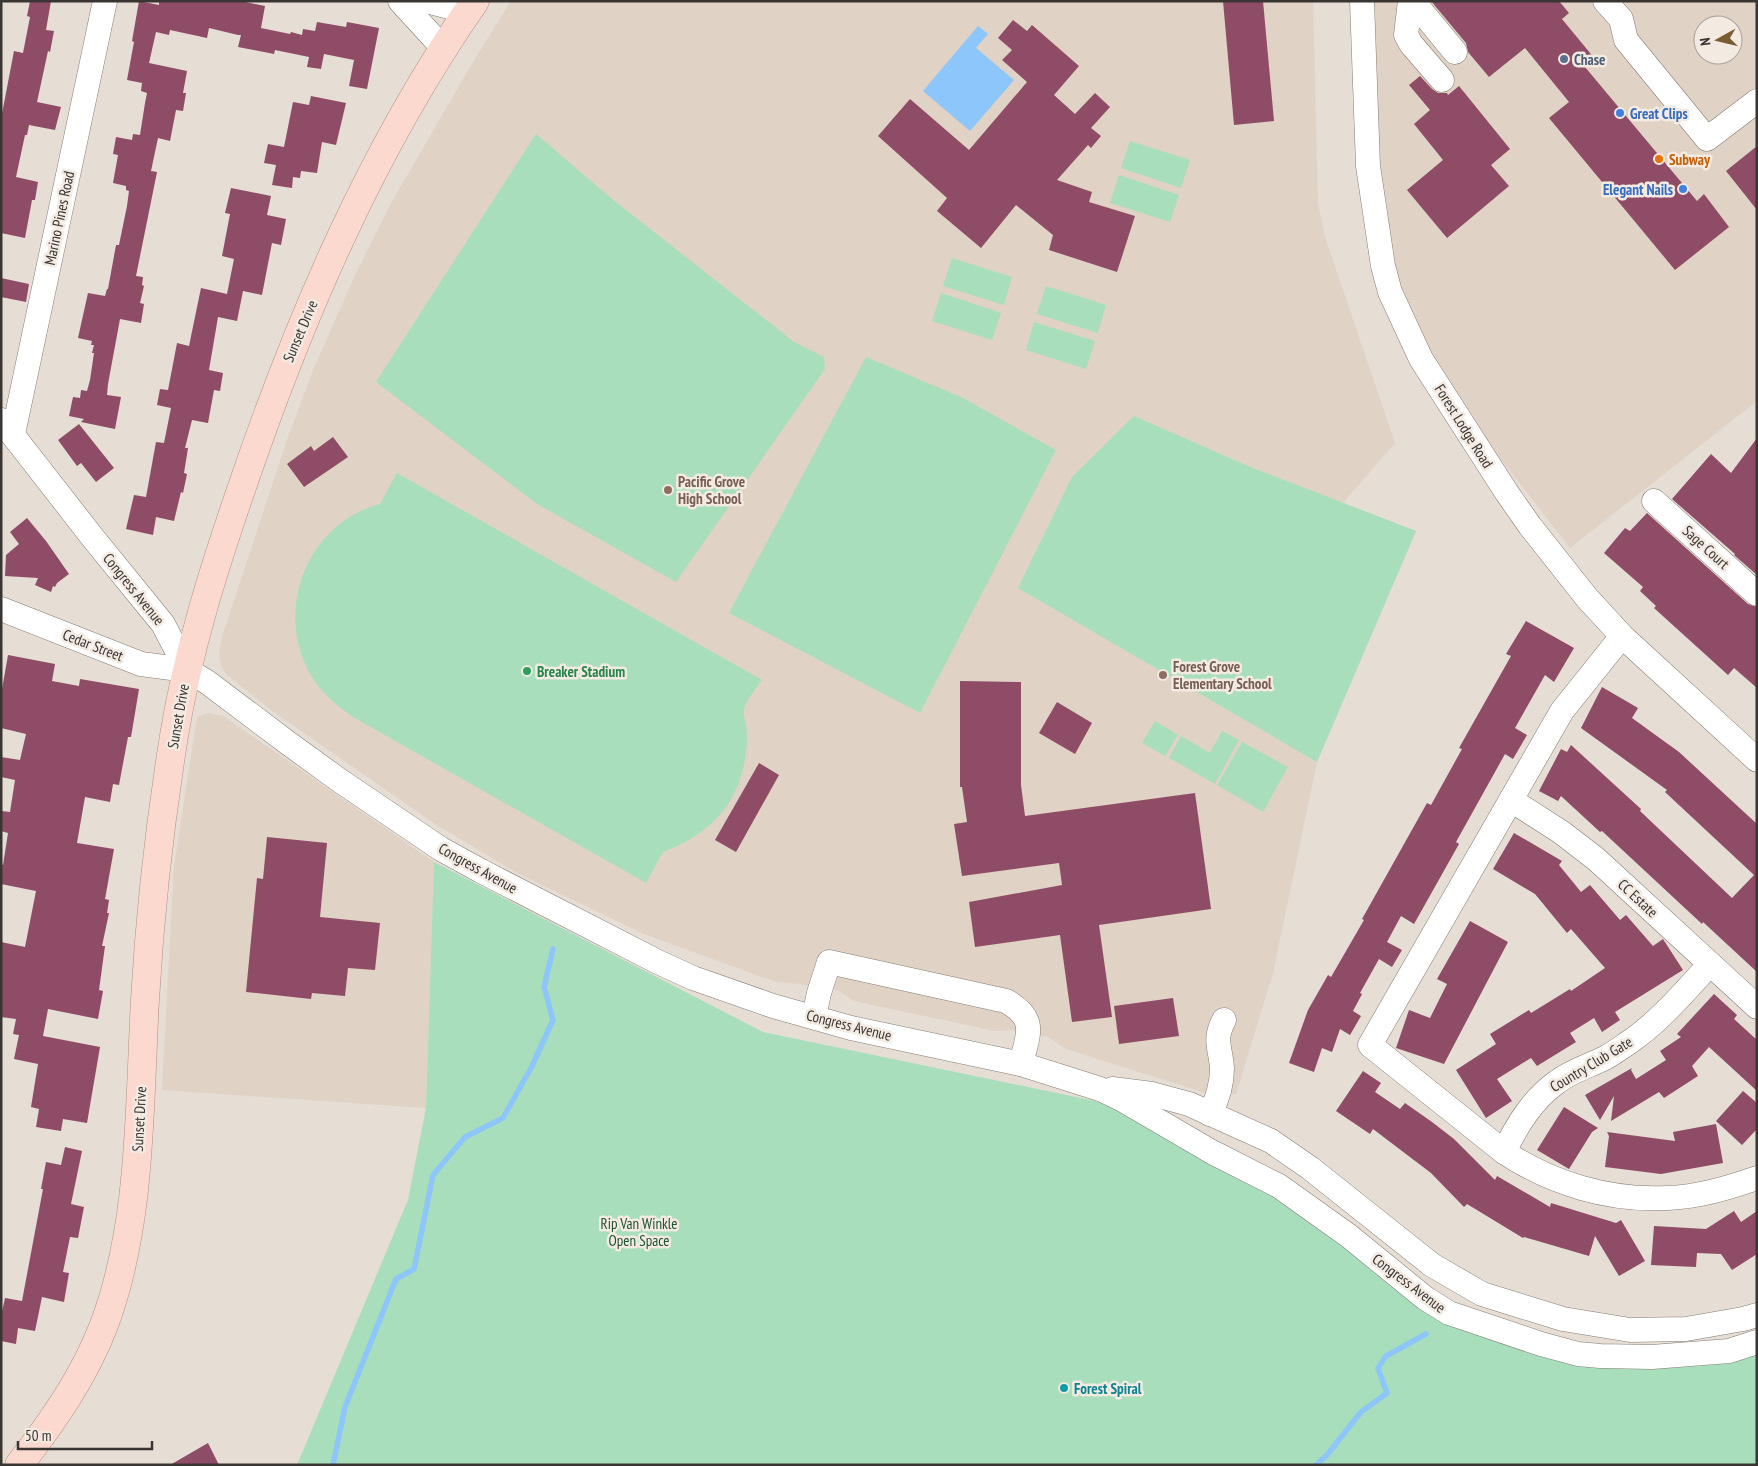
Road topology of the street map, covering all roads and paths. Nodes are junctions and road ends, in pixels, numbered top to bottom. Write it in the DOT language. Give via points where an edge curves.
graph roads {
  1 [pos="105,1"];
  2 [pos="400,1"];
  3 [pos="426,1"];
  4 [pos="1362,1"];
  5 [pos="1412,1"];
  6 [pos="1605,1"];
  7 [pos="472,6"];
  8 [pos="443,48"];
  9 [pos="1417,51"];
  10 [pos="1455,52"];
  11 [pos="1414,75"];
  12 [pos="1442,80"];
  13 [pos="1757,101"];
  14 [pos="7,427"];
  15 [pos="1654,501"];
  16 [pos="1757,594"];
  17 [pos="1,609"];
  18 [pos="1622,636"];
  19 [pos="187,670"];
  20 [pos="1757,760"];
  21 [pos="1511,800"];
  22 [pos="1710,964"];
  23 [pos="1757,1007"];
  24 [pos="814,1017"];
  25 [pos="1224,1020"];
  26 [pos="1021,1064"];
  27 [pos="1100,1088"];
  28 [pos="1210,1114"];
  29 [pos="1504,1152"];
  30 [pos="1757,1178"];
  31 [pos="1757,1315"];
  32 [pos="1757,1342"];
  33 [pos="19,1465"];
  1 -- 14 [label="street, Marino Pines Road"];
  2 -- 8 [label="street"];
  3 -- 7 [label="street"];
  4 -- 18 [label="street, Forest Lodge Road" via="1368,166 1390,292 1421,359 1507,493 1587,598"];
  5 -- 9 [label="street" via="1406,35"];
  5 -- 10 [label="street"];
  6 -- 13 [label="street" via="1621,20 1626,40 1707,140"];
  7 -- 8 [label="main road, Sunset Drive"];
  8 -- 19 [label="main road, Sunset Drive" via="359,200 293,345 218,557"];
  9 -- 11 [label="street"];
  9 -- 12 [label="street"];
  14 -- 19 [label="street, Congress Avenue" via="163,624"];
  15 -- 16 [label="street, Sage Court"];
  17 -- 19 [label="street, Cedar Street" via="141,664"];
  18 -- 20 [label="street, Forest Lodge Road"];
  18 -- 21 [label="street" via="1562,711"];
  19 -- 24 [label="street, Congress Avenue" via="208,682 339,780 442,849 481,871 693,978"];
  19 -- 33 [label="main road, Sunset Drive" via="174,732 155,875 138,1150 121,1265 104,1324 74,1387"];
  21 -- 22 [label="street, CC Estate" via="1596,859"];
  21 -- 29 [label="street" via="1370,1045"];
  22 -- 23 [label="street, CC Estate"];
  22 -- 29 [label="street, Country Club Gate" via="1656,1022 1606,1057 1572,1072 1537,1100 1517,1125"];
  24 -- 26 [label="street, Congress Avenue"];
  24 -- 26 [label="street" via="829,962 1006,1001 1025,1014 1029,1026"];
  25 -- 28 [label="street" via="1217,1038 1222,1070 1219,1094"];
  26 -- 27 [label="street, Congress Avenue"];
  27 -- 28 [label="street, Congress Avenue" via="1152,1094 1189,1104"];
  27 -- 32 [label="street, Congress Avenue" via="1279,1186 1449,1313 1578,1354 1652,1357 1722,1351"];
  28 -- 31 [label="street, Congress Avenue" via="1271,1141 1432,1265 1482,1294 1563,1319 1630,1330 1686,1329"];
  29 -- 30 [label="street" via="1525,1166 1575,1186 1637,1198 1702,1194"];
}
